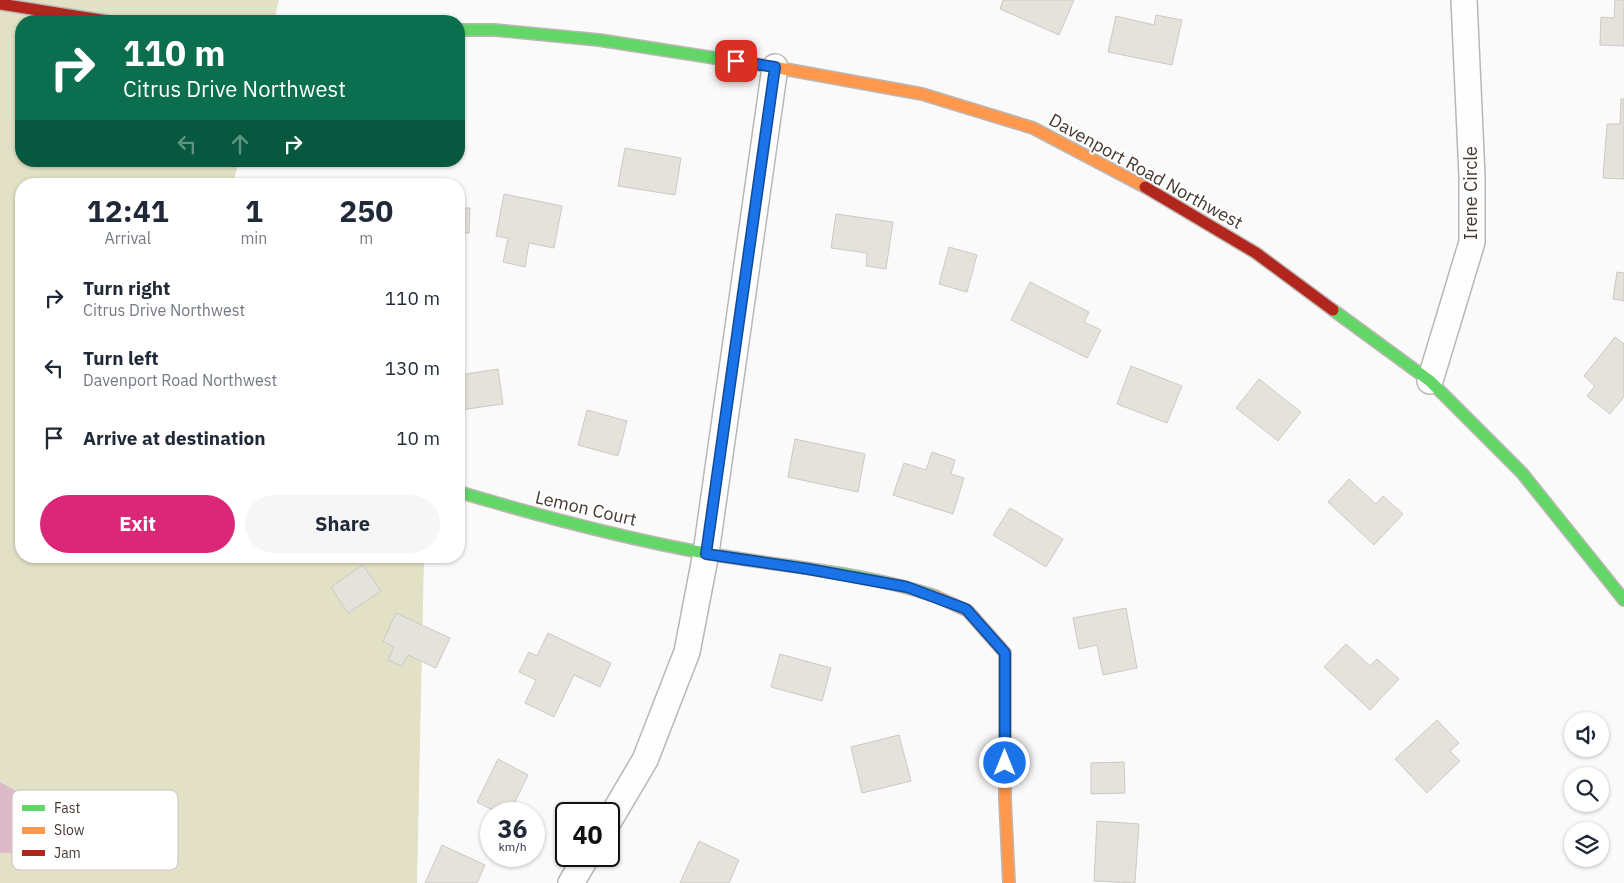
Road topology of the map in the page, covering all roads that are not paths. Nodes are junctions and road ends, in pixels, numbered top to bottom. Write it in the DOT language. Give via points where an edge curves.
graph roads {
  1 [pos="1464,0"];
  2 [pos="0,4"];
  3 [pos="69,15"];
  4 [pos="465,30"];
  5 [pos="775,67"];
  6 [pos="1430,381"];
  7 [pos="465,494"];
  8 [pos="706,554"];
  9 [pos="1624,600"];
  10 [pos="620,802"];
  11 [pos="580,867"];
  12 [pos="571,883"];
  13 [pos="1009,883"];
  1 -- 6 [label="street, Irene Circle" via="1472,242"];
  2 -- 3 [label="street"];
  4 -- 5 [label="street, Davenport Road Northwest" via="599,40"];
  5 -- 6 [label="street, Davenport Road Northwest" via="922,94 1033,128 1130,178 1256,253"];
  5 -- 8 [label="street"];
  6 -- 9 [label="street, Davenport Road Northwest" via="1522,473"];
  7 -- 8 [label="street, Lemon Court" via="554,521"];
  8 -- 10 [label="street" via="687,652 645,760"];
  8 -- 13 [label="street, Lemon Court" via="907,587 966,609 1005,653 1005,799"];
  11 -- 12 [label="street"];
}
